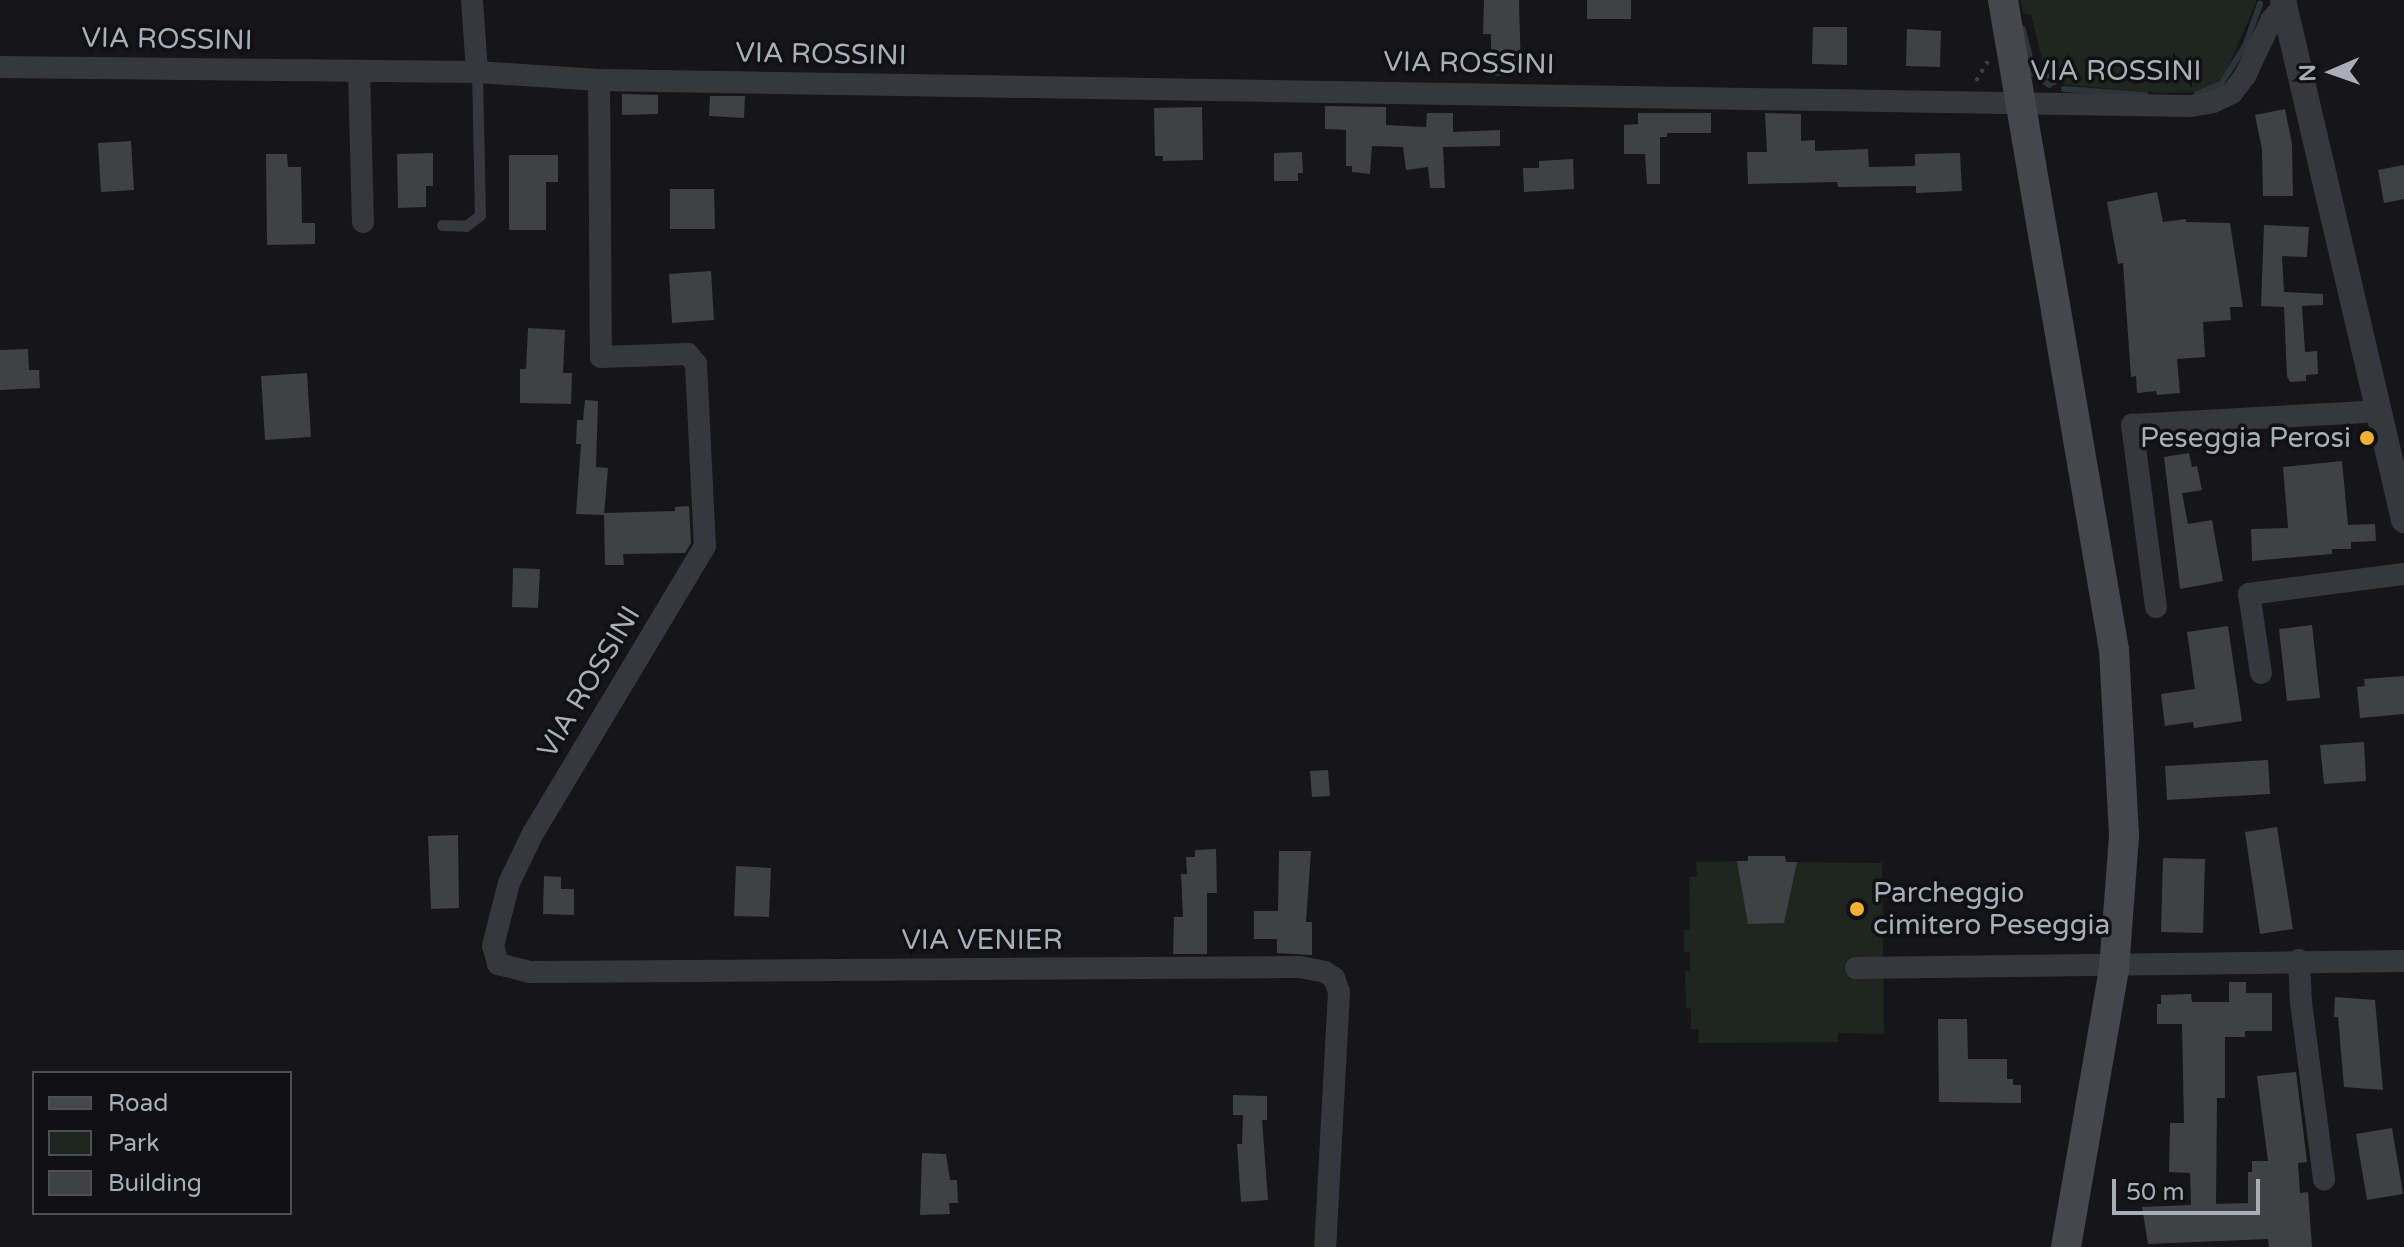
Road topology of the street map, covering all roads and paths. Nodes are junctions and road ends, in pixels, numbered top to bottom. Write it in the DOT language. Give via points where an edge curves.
graph roads {
  1 [pos="472,0"];
  2 [pos="2003,0"];
  3 [pos="2284,3"];
  4 [pos="0,67"];
  5 [pos="359,71"];
  6 [pos="477,72"];
  7 [pos="599,80"];
  8 [pos="2020,102"];
  9 [pos="363,222"];
  10 [pos="442,225"];
  11 [pos="2379,411"];
  12 [pos="2404,520"];
  13 [pos="2404,574"];
  14 [pos="2156,607"];
  15 [pos="2261,673"];
  16 [pos="533,833"];
  17 [pos="2299,960"];
  18 [pos="2404,961"];
  19 [pos="2115,963"];
  20 [pos="1856,968"];
  21 [pos="2324,1180"];
  22 [pos="1325,1247"];
  23 [pos="2066,1247"];
  1 -- 6 [label="street"];
  2 -- 8 [label="main road"];
  3 -- 8 [label="street, VIA ROSSINI" via="2245,76 2232,93 2213,102"];
  3 -- 11 [label="street"];
  4 -- 5 [label="street, VIA ROSSINI"];
  5 -- 6 [label="street, VIA ROSSINI"];
  5 -- 9 [label="street"];
  6 -- 7 [label="street, VIA ROSSINI"];
  6 -- 10 [label="lane" via="480,215 466,226"];
  7 -- 8 [label="street, VIA ROSSINI"];
  7 -- 16 [label="street, VIA ROSSINI" via="601,357 688,354 696,364 705,546"];
  8 -- 19 [label="main road" via="2114,650 2124,836"];
  11 -- 12 [label="street"];
  11 -- 14 [label="street" via="2132,425"];
  13 -- 15 [label="street" via="2249,594"];
  16 -- 22 [label="street, VIA VENIER" via="509,883 493,946 498,964 530,972 1300,967 1325,972 1339,992"];
  17 -- 18 [label="street"];
  17 -- 19 [label="street"];
  17 -- 21 [label="street"];
  19 -- 20 [label="street"];
  19 -- 23 [label="main road"];
}
